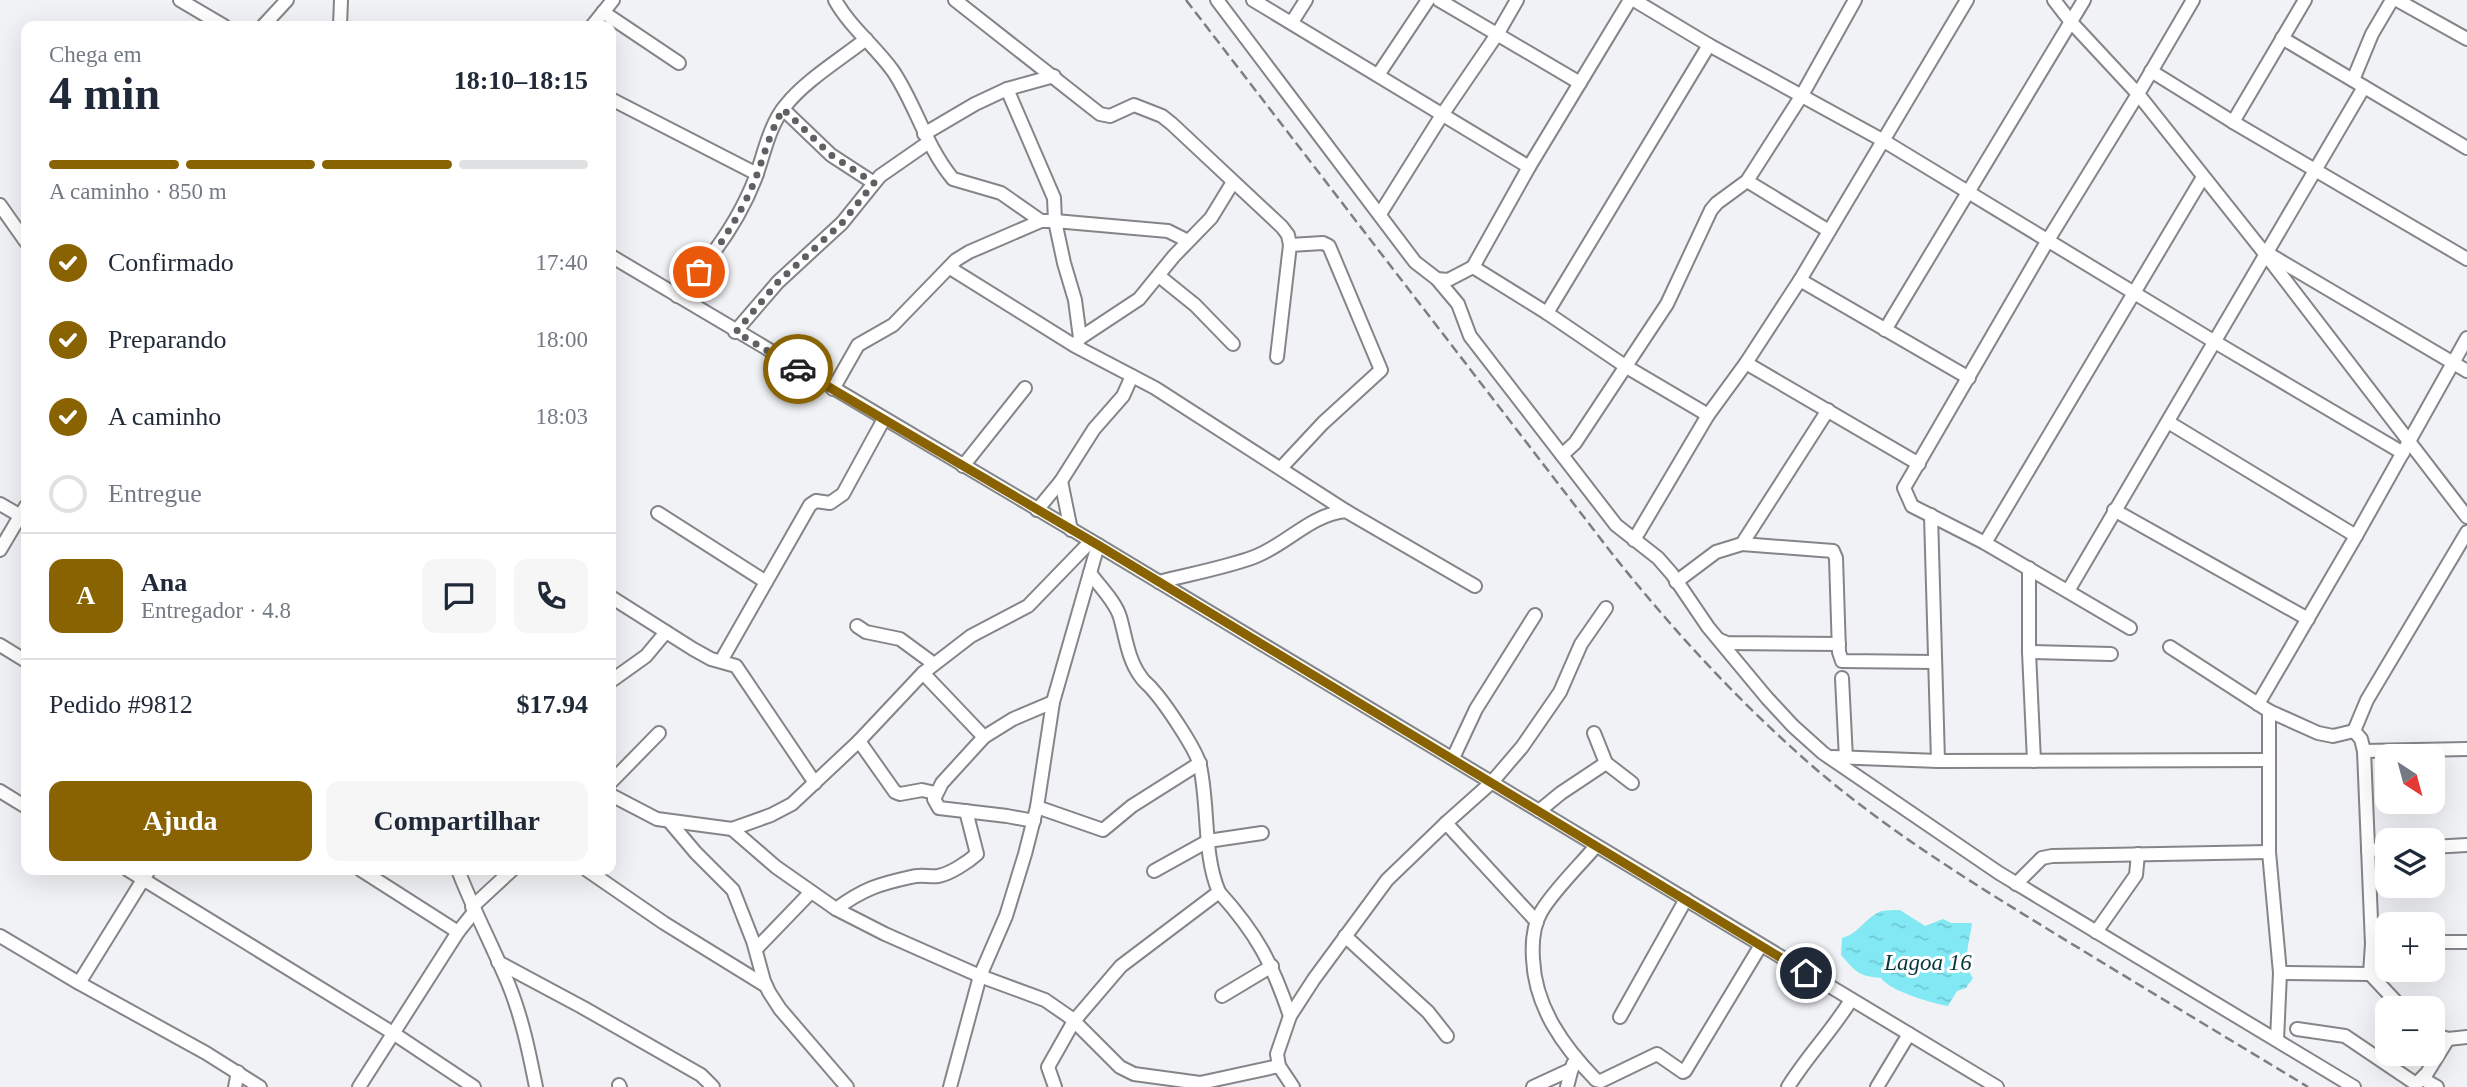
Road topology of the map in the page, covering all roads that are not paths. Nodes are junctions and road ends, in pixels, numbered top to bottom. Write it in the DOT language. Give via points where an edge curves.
graph roads {
  1 [pos="180,0"];
  2 [pos="287,0"];
  3 [pos="341,0"];
  4 [pos="613,0"];
  5 [pos="835,0"];
  6 [pos="955,0"];
  7 [pos="1217,0"];
  8 [pos="1253,0"];
  9 [pos="1306,0"];
  10 [pos="1428,0"];
  11 [pos="1439,0"];
  12 [pos="1517,0"];
  13 [pos="1632,0"];
  14 [pos="1855,0"];
  15 [pos="1967,0"];
  16 [pos="2054,0"];
  17 [pos="2084,0"];
  18 [pos="2193,0"];
  19 [pos="2305,0"];
  20 [pos="2392,0"];
  21 [pos="2398,0"];
  22 [pos="603,12"];
  23 [pos="216,21"];
  24 [pos="267,21"];
  25 [pos="340,21"];
  26 [pos="596,21"];
  27 [pos="1292,22"];
  28 [pos="2071,22"];
  29 [pos="1498,33"];
  30 [pos="2282,38"];
  31 [pos="2467,39"];
  32 [pos="866,40"];
  33 [pos="1709,45"];
  34 [pos="679,63"];
  35 [pos="2151,71"];
  36 [pos="1378,75"];
  37 [pos="1054,76"];
  38 [pos="1580,83"];
  39 [pos="2359,83"];
  40 [pos="1007,89"];
  41 [pos="2138,94"];
  42 [pos="1802,95"];
  43 [pos="616,102"];
  44 [pos="783,109"];
  45 [pos="1441,115"];
  46 [pos="2233,122"];
  47 [pos="927,138"];
  48 [pos="1884,141"];
  49 [pos="2467,148"];
  50 [pos="1529,167"];
  51 [pos="2315,170"];
  52 [pos="757,174"];
  53 [pos="2203,177"];
  54 [pos="1748,181"];
  55 [pos="1233,182"];
  56 [pos="874,183"];
  57 [pos="1967,192"];
  58 [pos="0,205"];
  59 [pos="1380,214"];
  60 [pos="1041,221"];
  61 [pos="1055,221"];
  62 [pos="1829,231"];
  63 [pos="21,235"];
  64 [pos="2048,240"];
  65 [pos="1188,241"];
  66 [pos="1290,245"];
  67 [pos="2266,254"];
  68 [pos="616,259"];
  69 [pos="2467,259"];
  70 [pos="1473,267"];
  71 [pos="950,268"];
  72 [pos="1159,276"];
  73 [pos="1437,279"];
  74 [pos="1800,280"];
  75 [pos="2134,292"];
  76 [pos="677,296"];
  77 [pos="1547,313"];
  78 [pos="1885,330"];
  79 [pos="736,332"];
  80 [pos="2467,338"];
  81 [pos="1078,342"];
  82 [pos="2215,342"];
  83 [pos="1233,344"];
  84 [pos="1277,357"];
  85 [pos="1746,362"];
  86 [pos="2453,362"];
  87 [pos="1625,366"];
  88 [pos="2467,371"];
  89 [pos="1132,376"];
  90 [pos="1969,378"];
  91 [pos="1025,388"];
  92 [pos="833,389"];
  93 [pos="1828,410"];
  94 [pos="1708,415"];
  95 [pos="884,419"];
  96 [pos="2168,422"];
  97 [pos="2406,447"];
  98 [pos="1562,455"];
  99 [pos="1919,464"];
  100 [pos="963,466"];
  101 [pos="1281,468"];
  102 [pos="1061,481"];
  103 [pos="0,504"];
  104 [pos="1037,510"];
  105 [pos="2114,510"];
  106 [pos="1346,511"];
  107 [pos="21,513"];
  108 [pos="658,513"];
  109 [pos="1931,515"];
  110 [pos="2467,517"];
  111 [pos="21,519"];
  112 [pos="1071,530"];
  113 [pos="2356,536"];
  114 [pos="2466,536"];
  115 [pos="1634,540"];
  116 [pos="1095,543"];
  117 [pos="1985,543"];
  118 [pos="1742,544"];
  119 [pos="0,551"];
  120 [pos="2029,568"];
  121 [pos="1090,573"];
  122 [pos="766,582"];
  123 [pos="1159,582"];
  124 [pos="1676,582"];
  125 [pos="1475,586"];
  126 [pos="2068,591"];
  127 [pos="616,600"];
  128 [pos="1606,608"];
  129 [pos="1535,615"];
  130 [pos="2308,619"];
  131 [pos="858,626"];
  132 [pos="2130,628"];
  133 [pos="666,632"];
  134 [pos="1720,639"];
  135 [pos="1839,644"];
  136 [pos="0,645"];
  137 [pos="2170,647"];
  138 [pos="2029,652"];
  139 [pos="2111,654"];
  140 [pos="21,658"];
  141 [pos="721,661"];
  142 [pos="1934,662"];
  143 [pos="934,664"];
  144 [pos="923,673"];
  145 [pos="616,677"];
  146 [pos="1842,678"];
  147 [pos="1054,702"];
  148 [pos="2263,708"];
  149 [pos="2354,731"];
  150 [pos="659,733"];
  151 [pos="1594,733"];
  152 [pos="984,737"];
  153 [pos="859,741"];
  154 [pos="2467,749"];
  155 [pos="2364,751"];
  156 [pos="1829,757"];
  157 [pos="1453,758"];
  158 [pos="1846,759"];
  159 [pos="2269,760"];
  160 [pos="1938,761"];
  161 [pos="2034,761"];
  162 [pos="1200,762"];
  163 [pos="1606,763"];
  164 [pos="616,777"];
  165 [pos="1492,782"];
  166 [pos="815,783"];
  167 [pos="1632,783"];
  168 [pos="0,791"];
  169 [pos="935,793"];
  170 [pos="616,798"];
  171 [pos="21,804"];
  172 [pos="1037,807"];
  173 [pos="966,811"];
  174 [pos="1539,811"];
  175 [pos="669,821"];
  176 [pos="1034,821"];
  177 [pos="1446,822"];
  178 [pos="732,829"];
  179 [pos="1262,833"];
  180 [pos="1208,841"];
  181 [pos="2467,845"];
  182 [pos="1596,846"];
  183 [pos="2445,846"];
  184 [pos="2368,850"];
  185 [pos="2375,850"];
  186 [pos="2269,852"];
  187 [pos="2138,854"];
  188 [pos="1154,871"];
  189 [pos="145,875"];
  190 [pos="148,875"];
  191 [pos="369,875"];
  192 [pos="460,875"];
  193 [pos="507,875"];
  194 [pos="594,875"];
  195 [pos="2016,884"];
  196 [pos="811,892"];
  197 [pos="1219,892"];
  198 [pos="1686,899"];
  199 [pos="473,909"];
  200 [pos="836,909"];
  201 [pos="1537,922"];
  202 [pos="458,932"];
  203 [pos="2096,932"];
  204 [pos="0,936"];
  205 [pos="1345,936"];
  206 [pos="2445,942"];
  207 [pos="2467,942"];
  208 [pos="2372,944"];
  209 [pos="2375,944"];
  210 [pos="1761,945"];
  211 [pos="756,949"];
  212 [pos="498,962"];
  213 [pos="1272,966"];
  214 [pos="2280,973"];
  215 [pos="2370,974"];
  216 [pos="980,976"];
  217 [pos="79,983"];
  218 [pos="766,987"];
  219 [pos="1222,996"];
  220 [pos="2391,996"];
  221 [pos="1852,1000"];
  222 [pos="1290,1016"];
  223 [pos="1620,1017"];
  224 [pos="1074,1021"];
  225 [pos="2297,1029"];
  226 [pos="393,1033"];
  227 [pos="1909,1034"];
  228 [pos="1447,1036"];
  229 [pos="2445,1038"];
  230 [pos="2467,1038"];
  231 [pos="2448,1039"];
  232 [pos="2277,1040"];
  233 [pos="1572,1062"];
  234 [pos="1279,1066"];
  235 [pos="238,1072"];
  236 [pos="2423,1079"];
  237 [pos="1597,1084"];
  238 [pos="234,1087"];
  239 [pos="260,1087"];
  240 [pos="359,1087"];
  241 [pos="474,1087"];
  242 [pos="536,1087"];
  243 [pos="713,1087"];
  244 [pos="847,1087"];
  245 [pos="950,1087"];
  246 [pos="1055,1087"];
  247 [pos="1293,1087"];
  248 [pos="1533,1087"];
  249 [pos="1567,1087"];
  250 [pos="1788,1087"];
  251 [pos="1878,1087"];
  252 [pos="1997,1087"];
  253 [pos="2354,1087"];
  254 [pos="2437,1087"];
  1 -- 23 [label="street"];
  2 -- 24 [label="street"];
  3 -- 25 [label="street"];
  4 -- 22 [label="street"];
  5 -- 32 [label="street"];
  6 -- 37 [label="street"];
  7 -- 59 [label="street"];
  8 -- 27 [label="street"];
  9 -- 27 [label="street"];
  10 -- 36 [label="street"];
  11 -- 29 [label="street"];
  12 -- 29 [label="street"];
  13 -- 33 [label="street"];
  13 -- 38 [label="street"];
  14 -- 42 [label="street"];
  15 -- 48 [label="street"];
  16 -- 28 [label="street"];
  17 -- 28 [label="street"];
  18 -- 35 [label="street"];
  19 -- 30 [label="street"];
  20 -- 39 [label="street" via="2372,34"];
  21 -- 31 [label="street"];
  22 -- 26 [label="street"];
  22 -- 34 [label="street"];
  27 -- 36 [label="street"];
  28 -- 41 [label="street"];
  28 -- 57 [label="street"];
  29 -- 38 [label="street"];
  29 -- 45 [label="street"];
  30 -- 39 [label="street"];
  30 -- 46 [label="street"];
  32 -- 44 [label="street"];
  32 -- 47 [label="street" via="899,80"];
  33 -- 42 [label="street"];
  33 -- 77 [label="street"];
  35 -- 41 [label="street"];
  35 -- 46 [label="street"];
  36 -- 45 [label="street"];
  37 -- 40 [label="street"];
  37 -- 55 [label="street" via="1106,116 1134,105 1162,116"];
  38 -- 50 [label="street"];
  39 -- 49 [label="street"];
  39 -- 51 [label="street"];
  40 -- 47 [label="street" via="975,104"];
  40 -- 61 [label="street" via="1054,198"];
  41 -- 53 [label="street"];
  41 -- 64 [label="street"];
  42 -- 48 [label="street"];
  42 -- 54 [label="street"];
  43 -- 52 [label="street"];
  44 -- 52 [label="street"];
  44 -- 56 [label="street" via="831,155"];
  45 -- 50 [label="street"];
  45 -- 59 [label="street"];
  46 -- 51 [label="street"];
  47 -- 56 [label="street"];
  47 -- 60 [label="street" via="953,179 1001,193"];
  48 -- 57 [label="street"];
  48 -- 62 [label="street"];
  50 -- 70 [label="street"];
  51 -- 67 [label="street"];
  51 -- 69 [label="street"];
  52 -- 76 [label="street" via="716,251"];
  53 -- 67 [label="street"];
  53 -- 75 [label="street"];
  54 -- 62 [label="street"];
  54 -- 87 [label="street" via="1711,210 1667,304"];
  55 -- 65 [label="street" via="1211,218"];
  55 -- 66 [label="street" via="1282,228"];
  56 -- 79 [label="street" via="842,223 778,282"];
  57 -- 64 [label="street"];
  57 -- 78 [label="street"];
  58 -- 63 [label="street"];
  59 -- 73 [label="street" via="1415,262"];
  60 -- 61 [label="street"];
  60 -- 71 [label="street" via="969,252"];
  61 -- 65 [label="street" via="1168,231"];
  61 -- 81 [label="street" via="1075,300"];
  62 -- 74 [label="street"];
  64 -- 75 [label="street"];
  64 -- 90 [label="street"];
  65 -- 72 [label="street"];
  66 -- 84 [label="street"];
  66 -- 101 [label="street" via="1329,246 1381,370"];
  67 -- 82 [label="street"];
  67 -- 86 [label="street"];
  67 -- 97 [label="street"];
  68 -- 76 [label="street"];
  70 -- 73 [label="street" via="1448,280"];
  70 -- 77 [label="street"];
  71 -- 81 [label="street"];
  71 -- 92 [label="street" via="893,325 859,345"];
  72 -- 81 [label="street" via="1139,299"];
  72 -- 83 [label="street"];
  73 -- 98 [label="street" via="1458,304 1470,336"];
  74 -- 78 [label="street"];
  74 -- 85 [label="street"];
  75 -- 82 [label="street"];
  75 -- 117 [label="street"];
  76 -- 79 [label="street"];
  77 -- 87 [label="street"];
  78 -- 90 [label="street"];
  79 -- 92 [label="street"];
  80 -- 86 [label="street"];
  81 -- 89 [label="street"];
  82 -- 96 [label="street"];
  82 -- 97 [label="street"];
  85 -- 93 [label="street"];
  85 -- 94 [label="street"];
  86 -- 88 [label="street"];
  86 -- 97 [label="street"];
  87 -- 94 [label="street"];
  87 -- 98 [label="street" via="1576,443"];
  89 -- 101 [label="street"];
  89 -- 102 [label="street" via="1123,396 1094,429"];
  90 -- 99 [label="street"];
  91 -- 100 [label="street"];
  92 -- 95 [label="street"];
  93 -- 99 [label="street"];
  93 -- 118 [label="street"];
  94 -- 115 [label="street"];
  95 -- 100 [label="street"];
  95 -- 122 [label="street" via="843,494 830,503 810,505"];
  96 -- 105 [label="street"];
  96 -- 113 [label="street"];
  97 -- 110 [label="street"];
  97 -- 113 [label="street"];
  98 -- 115 [label="street"];
  99 -- 109 [label="street" via="1904,488 1912,506"];
  100 -- 104 [label="street"];
  101 -- 106 [label="street"];
  102 -- 104 [label="street"];
  102 -- 112 [label="street"];
  103 -- 107 [label="street"];
  104 -- 112 [label="street"];
  105 -- 126 [label="street"];
  105 -- 130 [label="street"];
  106 -- 123 [label="street" via="1322,516 1253,557"];
  106 -- 125 [label="street"];
  108 -- 122 [label="street"];
  109 -- 117 [label="street"];
  109 -- 142 [label="street"];
  111 -- 119 [label="street"];
  112 -- 116 [label="street"];
  113 -- 130 [label="street"];
  114 -- 149 [label="street" via="2367,700"];
  115 -- 124 [label="street" via="1658,558"];
  116 -- 121 [label="street"];
  116 -- 123 [label="street"];
  116 -- 143 [label="street" via="1028,606 971,636"];
  117 -- 120 [label="street"];
  118 -- 124 [label="street" via="1716,552"];
  118 -- 135 [label="street" via="1833,551"];
  120 -- 126 [label="street"];
  120 -- 138 [label="street"];
  121 -- 147 [label="street"];
  121 -- 162 [label="street" via="1120,617 1141,678 1154,690"];
  122 -- 141 [label="street"];
  123 -- 157 [label="street"];
  124 -- 134 [label="street"];
  126 -- 132 [label="street"];
  127 -- 133 [label="street"];
  128 -- 165 [label="street" via="1581,644 1560,692"];
  129 -- 157 [label="street" via="1476,709"];
  130 -- 148 [label="street"];
  131 -- 143 [label="street" via="900,639"];
  133 -- 141 [label="street"];
  133 -- 145 [label="street" via="646,656"];
  134 -- 135 [label="street" via="1727,643"];
  134 -- 156 [label="street" via="1793,726"];
  135 -- 142 [label="street" via="1842,661 1849,663"];
  136 -- 140 [label="street"];
  137 -- 148 [label="street"];
  138 -- 139 [label="street"];
  138 -- 161 [label="street"];
  141 -- 166 [label="street" via="736,666"];
  142 -- 160 [label="street"];
  143 -- 144 [label="street"];
  144 -- 152 [label="street"];
  144 -- 153 [label="street"];
  146 -- 158 [label="street"];
  147 -- 152 [label="street"];
  147 -- 172 [label="street"];
  148 -- 149 [label="street" via="2318,733 2333,736"];
  148 -- 159 [label="street"];
  149 -- 155 [label="street"];
  150 -- 164 [label="street"];
  151 -- 163 [label="street"];
  152 -- 169 [label="street"];
  153 -- 166 [label="street"];
  153 -- 169 [label="street" via="895,792"];
  154 -- 155 [label="street"];
  155 -- 184 [label="street"];
  156 -- 158 [label="street"];
  156 -- 195 [label="street"];
  157 -- 165 [label="street"];
  158 -- 160 [label="street"];
  159 -- 161 [label="street"];
  159 -- 186 [label="street"];
  160 -- 161 [label="street"];
  162 -- 172 [label="street" via="1103,830"];
  162 -- 180 [label="street"];
  163 -- 167 [label="street"];
  163 -- 174 [label="street"];
  165 -- 174 [label="street"];
  165 -- 177 [label="street"];
  166 -- 178 [label="street" via="792,804"];
  168 -- 171 [label="street"];
  169 -- 173 [label="street" via="939,807"];
  170 -- 175 [label="street"];
  172 -- 176 [label="street"];
  173 -- 176 [label="street"];
  173 -- 200 [label="street" via="977,854 971,859 940,876 915,876 860,891"];
  174 -- 182 [label="street"];
  175 -- 178 [label="street"];
  175 -- 211 [label="street" via="737,895"];
  176 -- 216 [label="street" via="1006,916"];
  177 -- 201 [label="street"];
  177 -- 205 [label="street" via="1387,880"];
  178 -- 196 [label="street"];
  179 -- 180 [label="street"];
  180 -- 188 [label="street"];
  180 -- 197 [label="street" via="1211,874"];
  181 -- 183 [label="street"];
  182 -- 198 [label="street"];
  182 -- 201 [label="street"];
  184 -- 185 [label="street"];
  184 -- 208 [label="street"];
  186 -- 187 [label="street"];
  186 -- 214 [label="street"];
  187 -- 195 [label="street" via="2052,856 2035,864"];
  187 -- 203 [label="street" via="2136,875"];
  189 -- 217 [label="street"];
  190 -- 226 [label="street"];
  191 -- 202 [label="street"];
  192 -- 199 [label="street"];
  193 -- 199 [label="street"];
  194 -- 218 [label="street"];
  195 -- 203 [label="street"];
  196 -- 200 [label="street"];
  196 -- 211 [label="street"];
  197 -- 213 [label="street" via="1248,926"];
  197 -- 224 [label="street" via="1121,966"];
  198 -- 210 [label="street"];
  198 -- 223 [label="street"];
  199 -- 202 [label="street"];
  199 -- 212 [label="street"];
  200 -- 216 [label="street"];
  201 -- 233 [label="street" via="1532,939 1534,979 1545,1013"];
  202 -- 226 [label="street"];
  203 -- 232 [label="street"];
  204 -- 217 [label="street"];
  205 -- 222 [label="street"];
  205 -- 228 [label="street" via="1428,1012"];
  206 -- 207 [label="street"];
  208 -- 209 [label="street"];
  208 -- 215 [label="street"];
  210 -- 221 [label="street"];
  210 -- 237 [label="street" via="1685,1071 1657,1054"];
  211 -- 218 [label="street"];
  212 -- 242 [label="street" via="522,1023"];
  212 -- 243 [label="street" via="701,1075"];
  213 -- 219 [label="street"];
  213 -- 222 [label="street"];
  214 -- 215 [label="street"];
  214 -- 232 [label="street"];
  215 -- 220 [label="street"];
  216 -- 224 [label="street" via="1045,1000"];
  216 -- 245 [label="street"];
  217 -- 235 [label="street"];
  218 -- 244 [label="street"];
  221 -- 227 [label="street"];
  221 -- 250 [label="street"];
  222 -- 234 [label="street" via="1277,1054"];
  224 -- 234 [label="street" via="1134,1074 1200,1083"];
  224 -- 246 [label="street" via="1048,1067"];
  225 -- 236 [label="street" via="2345,1035 2414,1084"];
  226 -- 240 [label="street"];
  226 -- 241 [label="street"];
  227 -- 251 [label="street"];
  227 -- 252 [label="street"];
  229 -- 231 [label="street"];
  230 -- 231 [label="street"];
  231 -- 236 [label="street"];
  232 -- 253 [label="street"];
  233 -- 237 [label="street"];
  233 -- 248 [label="street"];
  233 -- 249 [label="street"];
  234 -- 247 [label="street"];
  235 -- 238 [label="street"];
  235 -- 239 [label="street"];
  236 -- 254 [label="street"];
}
